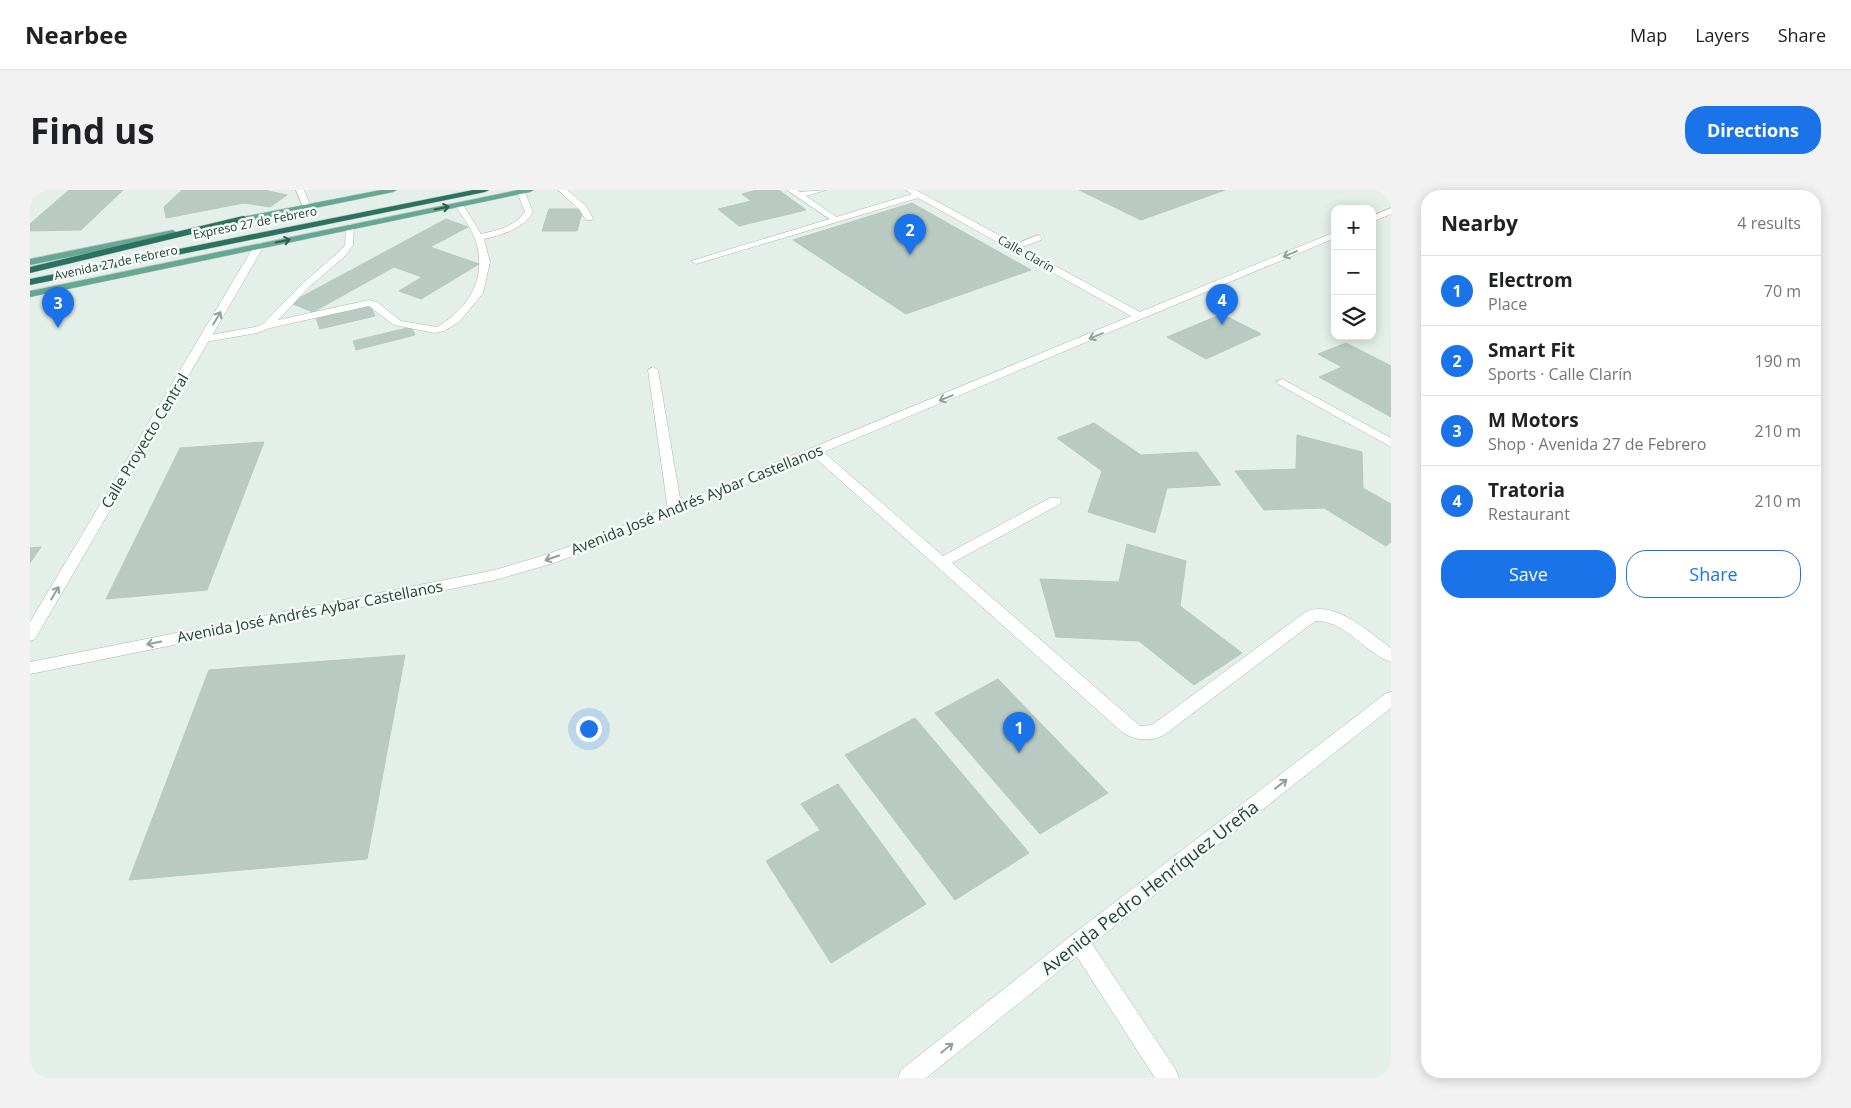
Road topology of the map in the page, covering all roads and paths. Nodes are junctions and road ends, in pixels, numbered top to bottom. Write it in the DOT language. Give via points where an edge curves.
graph roads {
  1 [pos="300,190"];
  2 [pos="393,190"];
  3 [pos="449,190"];
  4 [pos="485,190"];
  5 [pos="562,190"];
  6 [pos="822,190"];
  7 [pos="910,190"];
  8 [pos="526,191"];
  9 [pos="794,193"];
  10 [pos="919,195"];
  11 [pos="459,205"];
  12 [pos="307,207"];
  13 [pos="1391,212"];
  14 [pos="589,218"];
  15 [pos="1376,218"];
  16 [pos="243,220"];
  17 [pos="837,220"];
  18 [pos="350,227"];
  19 [pos="479,237"];
  20 [pos="1331,237"];
  21 [pos="1038,238"];
  22 [pos="260,246"];
  23 [pos="1014,247"];
  24 [pos="219,253"];
  25 [pos="696,261"];
  26 [pos="30,262"];
  27 [pos="30,272"];
  28 [pos="30,283"];
  29 [pos="30,294"];
  30 [pos="1141,317"];
  31 [pos="267,326"];
  32 [pos="205,339"];
  33 [pos="653,370"];
  34 [pos="1282,382"];
  35 [pos="1391,443"];
  36 [pos="816,452"];
  37 [pos="1054,501"];
  38 [pos="675,510"];
  39 [pos="941,563"];
  40 [pos="30,635"];
  41 [pos="1391,656"];
  42 [pos="30,668"];
  43 [pos="1391,699"];
  44 [pos="1079,942"];
  45 [pos="909,1078"];
  46 [pos="1168,1078"];
  1 -- 12 [label="street"];
  2 -- 12 [label="main road, Avenida 27 de Febrero"];
  3 -- 27 [label="highway, Expreso 27 de Febrero"];
  4 -- 28 [label="highway, Expreso 27 de Febrero"];
  5 -- 14 [label="street" via="582,207"];
  6 -- 9 [label="street"];
  7 -- 10 [label="street, Calle Clarín"];
  8 -- 11 [label="main road, Avenida 27 de Febrero"];
  8 -- 19 [label="street" via="529,212 524,222 506,231"];
  9 -- 17 [label="street"];
  10 -- 17 [label="street"];
  10 -- 23 [label="street, Calle Clarín"];
  18 -- 11 [label="main road, Avenida 27 de Febrero, one-way"];
  11 -- 19 [label="street"];
  12 -- 16 [label="main road, Avenida 27 de Febrero"];
  13 -- 15 [label="street"];
  16 -- 26 [label="main road, Avenida 27 de Febrero"];
  16 -- 27 [label="highway"];
  17 -- 25 [label="street"];
  22 -- 18 [label="main road, Avenida 27 de Febrero, one-way"];
  18 -- 31 [label="street" via="349,244 343,253"];
  19 -- 31 [label="street" via="485,262 478,293 455,320 440,329 398,323 369,303"];
  20 -- 30 [label="street, Avenida José Andrés Aybar Castellanos, one-way"];
  21 -- 23 [label="street"];
  22 -- 24 [label="main road, Avenida 27 de Febrero"];
  32 -- 22 [label="street, Calle Proyecto Central, one-way"];
  23 -- 30 [label="street, Calle Clarín"];
  24 -- 28 [label="highway"];
  24 -- 29 [label="main road, Avenida 27 de Febrero"];
  30 -- 36 [label="street, Avenida José Andrés Aybar Castellanos, one-way"];
  31 -- 32 [label="street"];
  40 -- 32 [label="street, Calle Proyecto Central, one-way"];
  33 -- 38 [label="street"];
  34 -- 35 [label="street"];
  36 -- 38 [label="street, Avenida José Andrés Aybar Castellanos"];
  36 -- 39 [label="street"];
  37 -- 39 [label="street"];
  38 -- 42 [label="street, Avenida José Andrés Aybar Castellanos, one-way" via="549,559 495,576"];
  39 -- 41 [label="street" via="1128,727 1142,734 1158,730 1312,615 1335,618"];
  44 -- 43 [label="street, Avenida Pedro Henríquez Ureña, one-way"];
  45 -- 44 [label="street, Avenida Pedro Henríquez Ureña, one-way"];
  44 -- 46 [label="street"];
}
